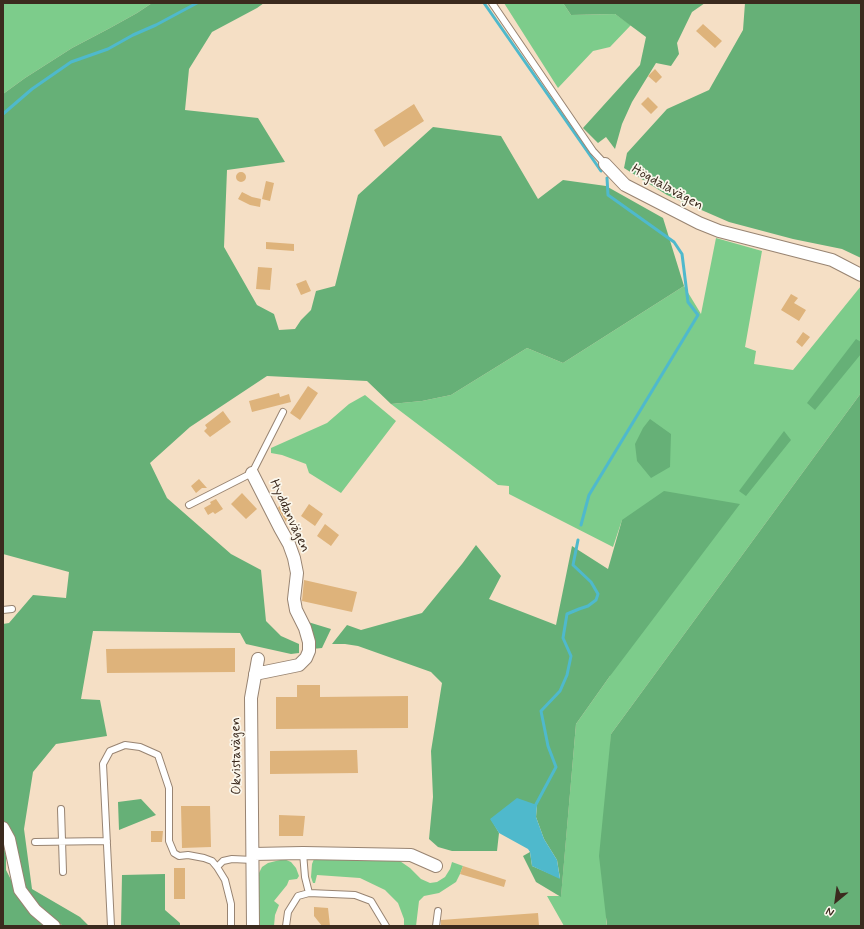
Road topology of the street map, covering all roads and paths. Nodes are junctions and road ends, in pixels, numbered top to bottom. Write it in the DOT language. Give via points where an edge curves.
graph roads {
  1 [pos="492,3"];
  2 [pos="605,164"];
  3 [pos="861,275"];
  4 [pos="283,412"];
  5 [pos="252,473"];
  6 [pos="189,505"];
  7 [pos="12,609"];
  8 [pos="3,610"];
  9 [pos="258,659"];
  10 [pos="255,674"];
  11 [pos="60,809"];
  12 [pos="3,828"];
  13 [pos="107,841"];
  14 [pos="36,842"];
  15 [pos="62,842"];
  16 [pos="303,853"];
  17 [pos="253,857"];
  18 [pos="436,866"];
  19 [pos="217,867"];
  20 [pos="63,872"];
  21 [pos="309,893"];
  22 [pos="438,911"];
  23 [pos="54,926"];
  24 [pos="111,926"];
  25 [pos="231,926"];
  26 [pos="253,926"];
  27 [pos="286,926"];
  28 [pos="386,926"];
  29 [pos="436,926"];
  1 -- 2 [label="lane, Högdalavägen" via="593,151"];
  2 -- 3 [label="street, Högdalavägen" via="625,185 719,232 832,260"];
  4 -- 5 [label="lane, Hyddanvägen"];
  5 -- 6 [label="lane, Hyddanvägen"];
  5 -- 10 [label="street, Hyddanvägen" via="294,558 297,573 294,599 309,642 306,658 299,665"];
  7 -- 8 [label="lane"];
  9 -- 10 [label="street, Okvistavägen"];
  10 -- 17 [label="street, Okvistavägen" via="251,698"];
  11 -- 15 [label="lane"];
  12 -- 23 [label="street" via="9,839 20,890 35,910"];
  13 -- 15 [label="lane"];
  13 -- 19 [label="lane" via="103,764 110,751 125,745 140,747 158,755 169,788 169,841 174,853 179,856 204,858 212,861"];
  13 -- 24 [label="lane"];
  14 -- 15 [label="lane"];
  15 -- 20 [label="lane"];
  16 -- 17 [label="street"];
  16 -- 18 [label="street" via="411,855"];
  16 -- 21 [label="lane"];
  17 -- 19 [label="lane" via="232,859"];
  17 -- 26 [label="street, Okvistavägen"];
  19 -- 25 [label="lane" via="225,880 231,904"];
  21 -- 27 [label="lane" via="298,896 288,912"];
  21 -- 28 [label="lane" via="355,895 371,901"];
  22 -- 29 [label="lane"];
}
